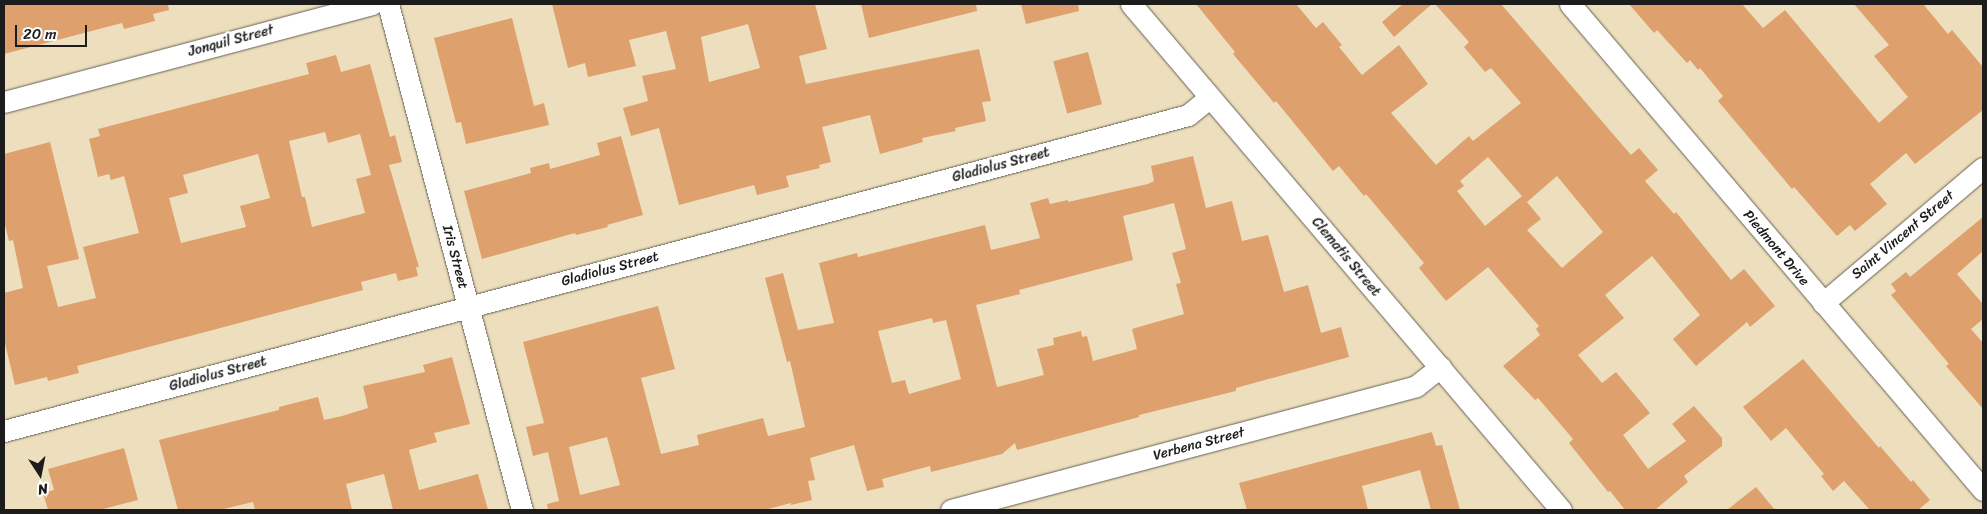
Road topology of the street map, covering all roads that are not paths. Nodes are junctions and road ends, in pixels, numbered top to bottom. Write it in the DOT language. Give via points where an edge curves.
graph roads {
  1 [pos="372,4"];
  2 [pos="388,4"];
  3 [pos="1131,4"];
  4 [pos="1570,4"];
  5 [pos="1210,97"];
  6 [pos="4,102"];
  7 [pos="1983,168"];
  8 [pos="1823,303"];
  9 [pos="468,307"];
  10 [pos="1440,367"];
  11 [pos="4,431"];
  12 [pos="1983,490"];
  13 [pos="522,510"];
  14 [pos="951,510"];
  15 [pos="1561,510"];
  1 -- 6 [label="street, Jonquil Street"];
  2 -- 9 [label="street, Iris Street"];
  3 -- 5 [label="street, Clematis Street"];
  4 -- 8 [label="street, Piedmont Drive"];
  5 -- 9 [label="street, Gladiolus Street" via="1188,115"];
  5 -- 10 [label="street, Clematis Street"];
  7 -- 8 [label="street, Saint Vincent Street"];
  8 -- 12 [label="street, Piedmont Drive"];
  9 -- 11 [label="street, Gladiolus Street"];
  9 -- 13 [label="street, Iris Street"];
  10 -- 14 [label="street, Verbena Street" via="1416,386"];
  10 -- 15 [label="street, Clematis Street"];
}
